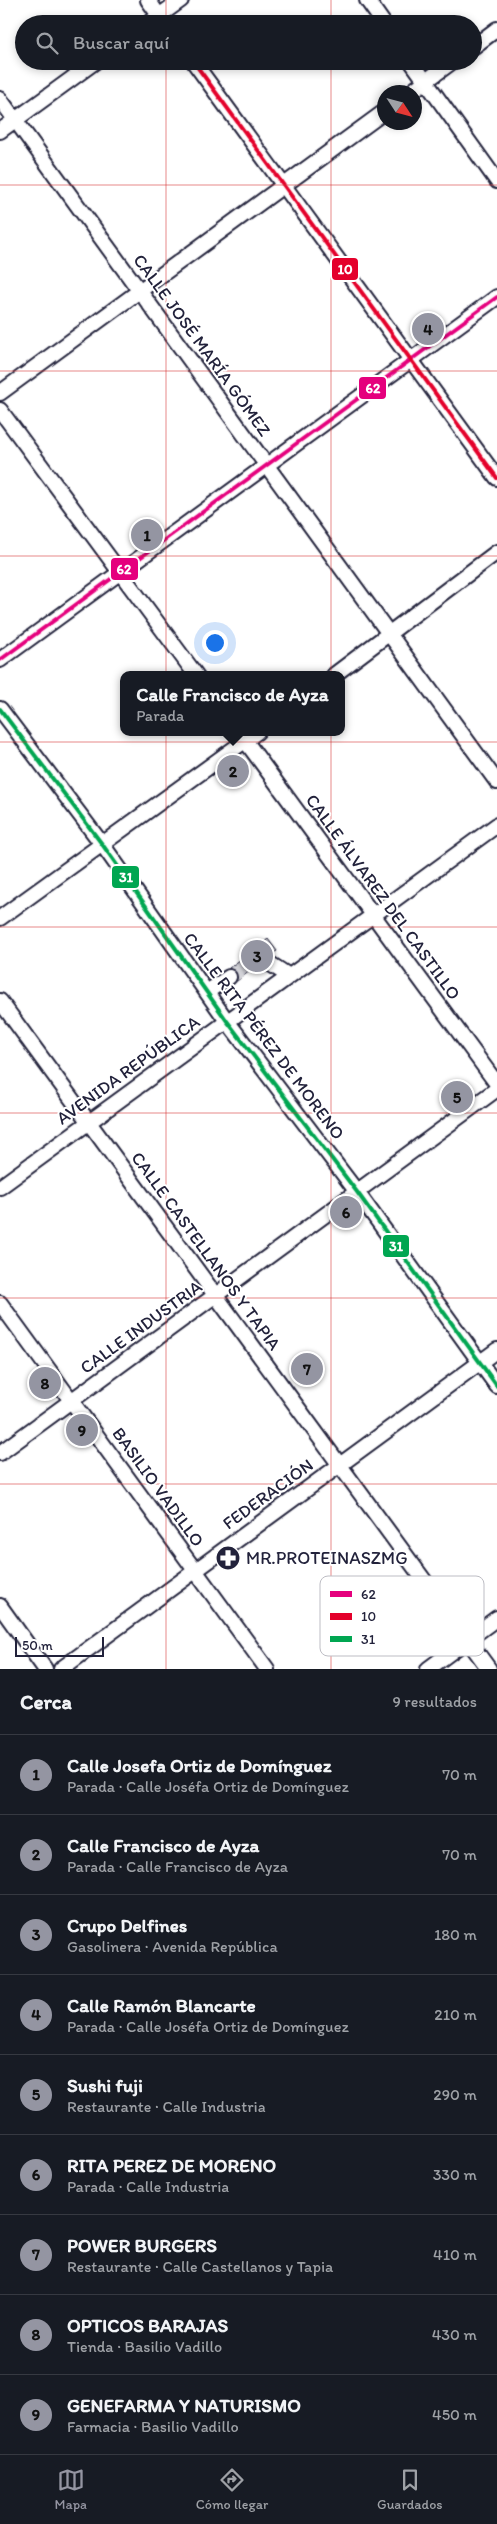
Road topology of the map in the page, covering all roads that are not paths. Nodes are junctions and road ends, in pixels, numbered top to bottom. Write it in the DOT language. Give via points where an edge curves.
graph roads {
  1 [pos="148,0"];
  2 [pos="181,0"];
  3 [pos="367,0"];
  4 [pos="155,15"];
  5 [pos="165,15"];
  6 [pos="378,15"];
  7 [pos="497,29"];
  8 [pos="482,40"];
  9 [pos="84,70"];
  10 [pos="200,70"];
  11 [pos="416,70"];
  12 [pos="442,70"];
  13 [pos="425,82"];
  14 [pos="421,85"];
  15 [pos="0,99"];
  16 [pos="377,117"];
  17 [pos="15,120"];
  18 [pos="0,131"];
  19 [pos="497,181"];
  20 [pos="284,186"];
  21 [pos="140,291"];
  22 [pos="497,297"];
  23 [pos="411,360"];
  24 [pos="0,394"];
  25 [pos="0,410"];
  26 [pos="266,465"];
  27 [pos="497,478"];
  28 [pos="497,552"];
  29 [pos="119,573"];
  30 [pos="389,633"];
  31 [pos="0,660"];
  32 [pos="193,671"];
  33 [pos="339,671"];
  34 [pos="0,709"];
  35 [pos="242,737"];
  36 [pos="497,782"];
  37 [pos="497,825"];
  38 [pos="102,844"];
  39 [pos="374,914"];
  40 [pos="0,918"];
  41 [pos="262,962"];
  42 [pos="289,976"];
  43 [pos="229,977"];
  44 [pos="207,992"];
  45 [pos="0,1001"];
  46 [pos="227,1021"];
  47 [pos="497,1084"];
  48 [pos="497,1089"];
  49 [pos="88,1122"];
  50 [pos="0,1187"];
  51 [pos="357,1192"];
  52 [pos="215,1296"];
  53 [pos="0,1302"];
  54 [pos="497,1350"];
  55 [pos="480,1362"];
  56 [pos="497,1386"];
  57 [pos="72,1401"];
  58 [pos="0,1453"];
  59 [pos="339,1465"];
  60 [pos="196,1570"];
  61 [pos="420,1576"];
  62 [pos="0,1606"];
  63 [pos="497,1618"];
  64 [pos="484,1628"];
  65 [pos="445,1656"];
  66 [pos="479,1656"];
  67 [pos="45,1669"];
  68 [pos="61,1669"];
  69 [pos="267,1669"];
  70 [pos="428,1669"];
  71 [pos="488,1669"];
  1 -- 4 [label="street"];
  2 -- 5 [label="street"];
  3 -- 6 [label="street"];
  7 -- 8 [label="street"];
  9 -- 17 [label="street"];
  10 -- 20 [label="street"];
  11 -- 13 [label="street"];
  12 -- 13 [label="street"];
  13 -- 14 [label="street"];
  13 -- 19 [label="street"];
  15 -- 17 [label="street, CALLE JOSÉ MARÍA GÓMEZ"];
  16 -- 20 [label="street"];
  17 -- 18 [label="street"];
  17 -- 21 [label="street, CALLE JOSÉ MARÍA GÓMEZ"];
  20 -- 21 [label="street"];
  20 -- 23 [label="street"];
  21 -- 24 [label="street"];
  21 -- 26 [label="street, CALLE JOSÉ MARÍA GÓMEZ"];
  22 -- 23 [label="street"];
  23 -- 26 [label="street"];
  23 -- 27 [label="street"];
  25 -- 29 [label="street"];
  26 -- 29 [label="street"];
  26 -- 30 [label="street, CALLE JOSÉ MARÍA GÓMEZ"];
  28 -- 30 [label="street"];
  29 -- 31 [label="street"];
  29 -- 32 [label="street"];
  30 -- 33 [label="street"];
  30 -- 36 [label="street, CALLE JOSÉ MARÍA GÓMEZ"];
  34 -- 38 [label="street, CALLE RITA PÉREZ DE MORENO"];
  35 -- 38 [label="street"];
  35 -- 39 [label="street, CALLE ÁLVAREZ DEL CASTILLO"];
  37 -- 39 [label="street, AVENIDA REPÚBLICA"];
  38 -- 40 [label="street"];
  38 -- 44 [label="street, CALLE RITA PÉREZ DE MORENO"];
  39 -- 42 [label="street, AVENIDA REPÚBLICA"];
  39 -- 47 [label="street, CALLE ÁLVAREZ DEL CASTILLO"];
  41 -- 42 [label="street"];
  42 -- 46 [label="street, AVENIDA REPÚBLICA"];
  43 -- 44 [label="street"];
  44 -- 46 [label="street, CALLE RITA PÉREZ DE MORENO"];
  45 -- 49 [label="street, CALLE CASTELLANOS Y TAPIA"];
  46 -- 49 [label="street, AVENIDA REPÚBLICA"];
  46 -- 51 [label="street, CALLE RITA PÉREZ DE MORENO"];
  48 -- 51 [label="street, CALLE INDUSTRIA"];
  49 -- 50 [label="street, AVENIDA REPÚBLICA"];
  49 -- 52 [label="street, CALLE CASTELLANOS Y TAPIA"];
  51 -- 52 [label="street, CALLE INDUSTRIA"];
  51 -- 55 [label="street, CALLE RITA PÉREZ DE MORENO"];
  52 -- 57 [label="street, CALLE INDUSTRIA"];
  52 -- 59 [label="street, CALLE CASTELLANOS Y TAPIA"];
  53 -- 57 [label="street, BASILIO VADILLO"];
  54 -- 55 [label="street, FEDERACIÓN"];
  55 -- 56 [label="street, CALLE RITA PÉREZ DE MORENO"];
  55 -- 59 [label="street, FEDERACIÓN"];
  57 -- 58 [label="street, CALLE INDUSTRIA"];
  57 -- 60 [label="street, BASILIO VADILLO"];
  59 -- 60 [label="street, FEDERACIÓN"];
  59 -- 61 [label="street, CALLE CASTELLANOS Y TAPIA"];
  60 -- 68 [label="street, FEDERACIÓN"];
  60 -- 69 [label="street, BASILIO VADILLO"];
  62 -- 67 [label="street"];
  63 -- 64 [label="street"];
  65 -- 70 [label="street"];
  66 -- 71 [label="street, CALLE CASTELLANOS Y TAPIA"];
}
